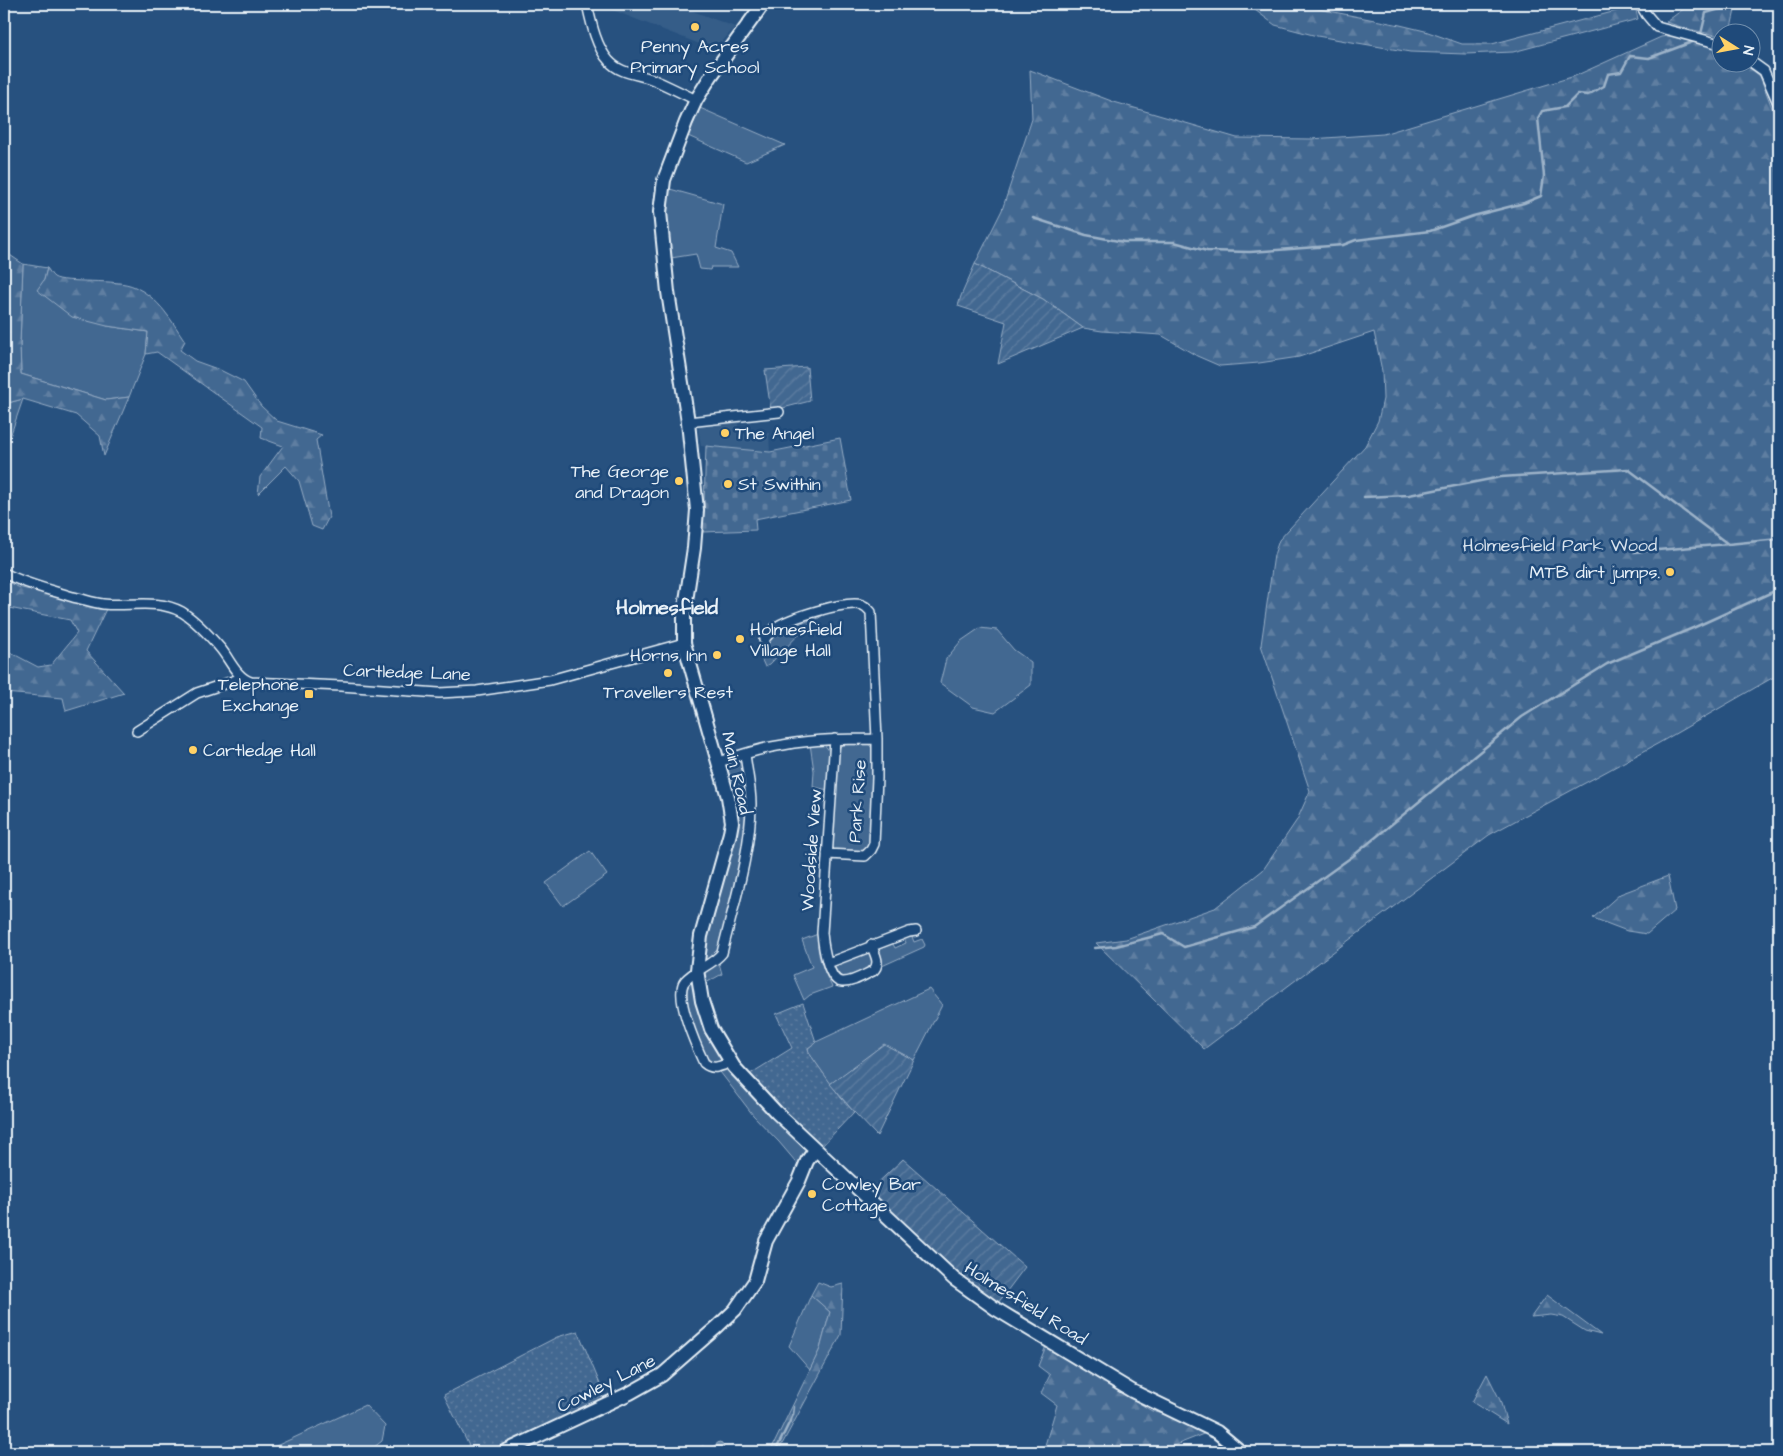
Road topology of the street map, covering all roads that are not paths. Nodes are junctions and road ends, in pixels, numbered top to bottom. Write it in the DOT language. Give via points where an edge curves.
graph roads {
  1 [pos="587,4"];
  2 [pos="763,4"];
  3 [pos="1640,4"];
  4 [pos="1710,41"];
  5 [pos="1760,67"];
  6 [pos="696,100"];
  7 [pos="1779,105"];
  8 [pos="779,412"];
  9 [pos="688,422"];
  10 [pos="4,574"];
  11 [pos="764,640"];
  12 [pos="684,643"];
  13 [pos="242,678"];
  14 [pos="137,731"];
  15 [pos="835,739"];
  16 [pos="877,739"];
  17 [pos="745,754"];
  18 [pos="719,762"];
  19 [pos="827,854"];
  20 [pos="916,931"];
  21 [pos="871,945"];
  22 [pos="828,963"];
  23 [pos="698,970"];
  24 [pos="731,1062"];
  25 [pos="815,1150"];
  26 [pos="504,1452"];
  27 [pos="1241,1452"];
  1 -- 6 [label="street" via="609,61 625,72 653,80"];
  2 -- 6 [label="main road, Main Road"];
  3 -- 4 [label="street" via="1657,27"];
  5 -- 7 [label="street"];
  6 -- 9 [label="main road, Main Road" via="664,180 660,212 668,292"];
  8 -- 9 [label="street"];
  9 -- 12 [label="main road, Main Road" via="697,510 684,614"];
  10 -- 13 [label="street" via="99,604 161,604 174,608 208,636"];
  11 -- 16 [label="street" via="780,625 817,612 855,604 868,608 872,624"];
  12 -- 13 [label="street, Cartledge Lane" via="550,680 477,691 439,693 251,682"];
  12 -- 18 [label="main road, Main Road"];
  13 -- 14 [label="street, Cartledge Lane" via="197,693"];
  15 -- 16 [label="street"];
  15 -- 17 [label="street" via="781,745"];
  15 -- 19 [label="street, Woodside View"];
  16 -- 19 [label="street, Park Rise" via="874,844 865,856"];
  17 -- 18 [label="street"];
  17 -- 23 [label="street" via="751,804 744,859 722,953"];
  18 -- 23 [label="main road, Main Road" via="732,822 701,936"];
  19 -- 22 [label="street, Woodside View" via="822,933"];
  20 -- 21 [label="street"];
  21 -- 22 [label="street"];
  21 -- 22 [label="street, Woodside View" via="878,964 876,968 851,981 838,982"];
  23 -- 24 [label="main road, Main Road" via="702,1001 711,1029"];
  23 -- 24 [label="street" via="686,980 681,990 693,1037 708,1066 713,1068"];
  24 -- 25 [label="main road, Main Road" via="751,1087"];
  25 -- 26 [label="main road, Cowley Lane" via="766,1241 755,1281 735,1310 662,1375"];
  25 -- 27 [label="main road, Holmesfield Road" via="967,1290 1132,1391 1205,1424"];
}
